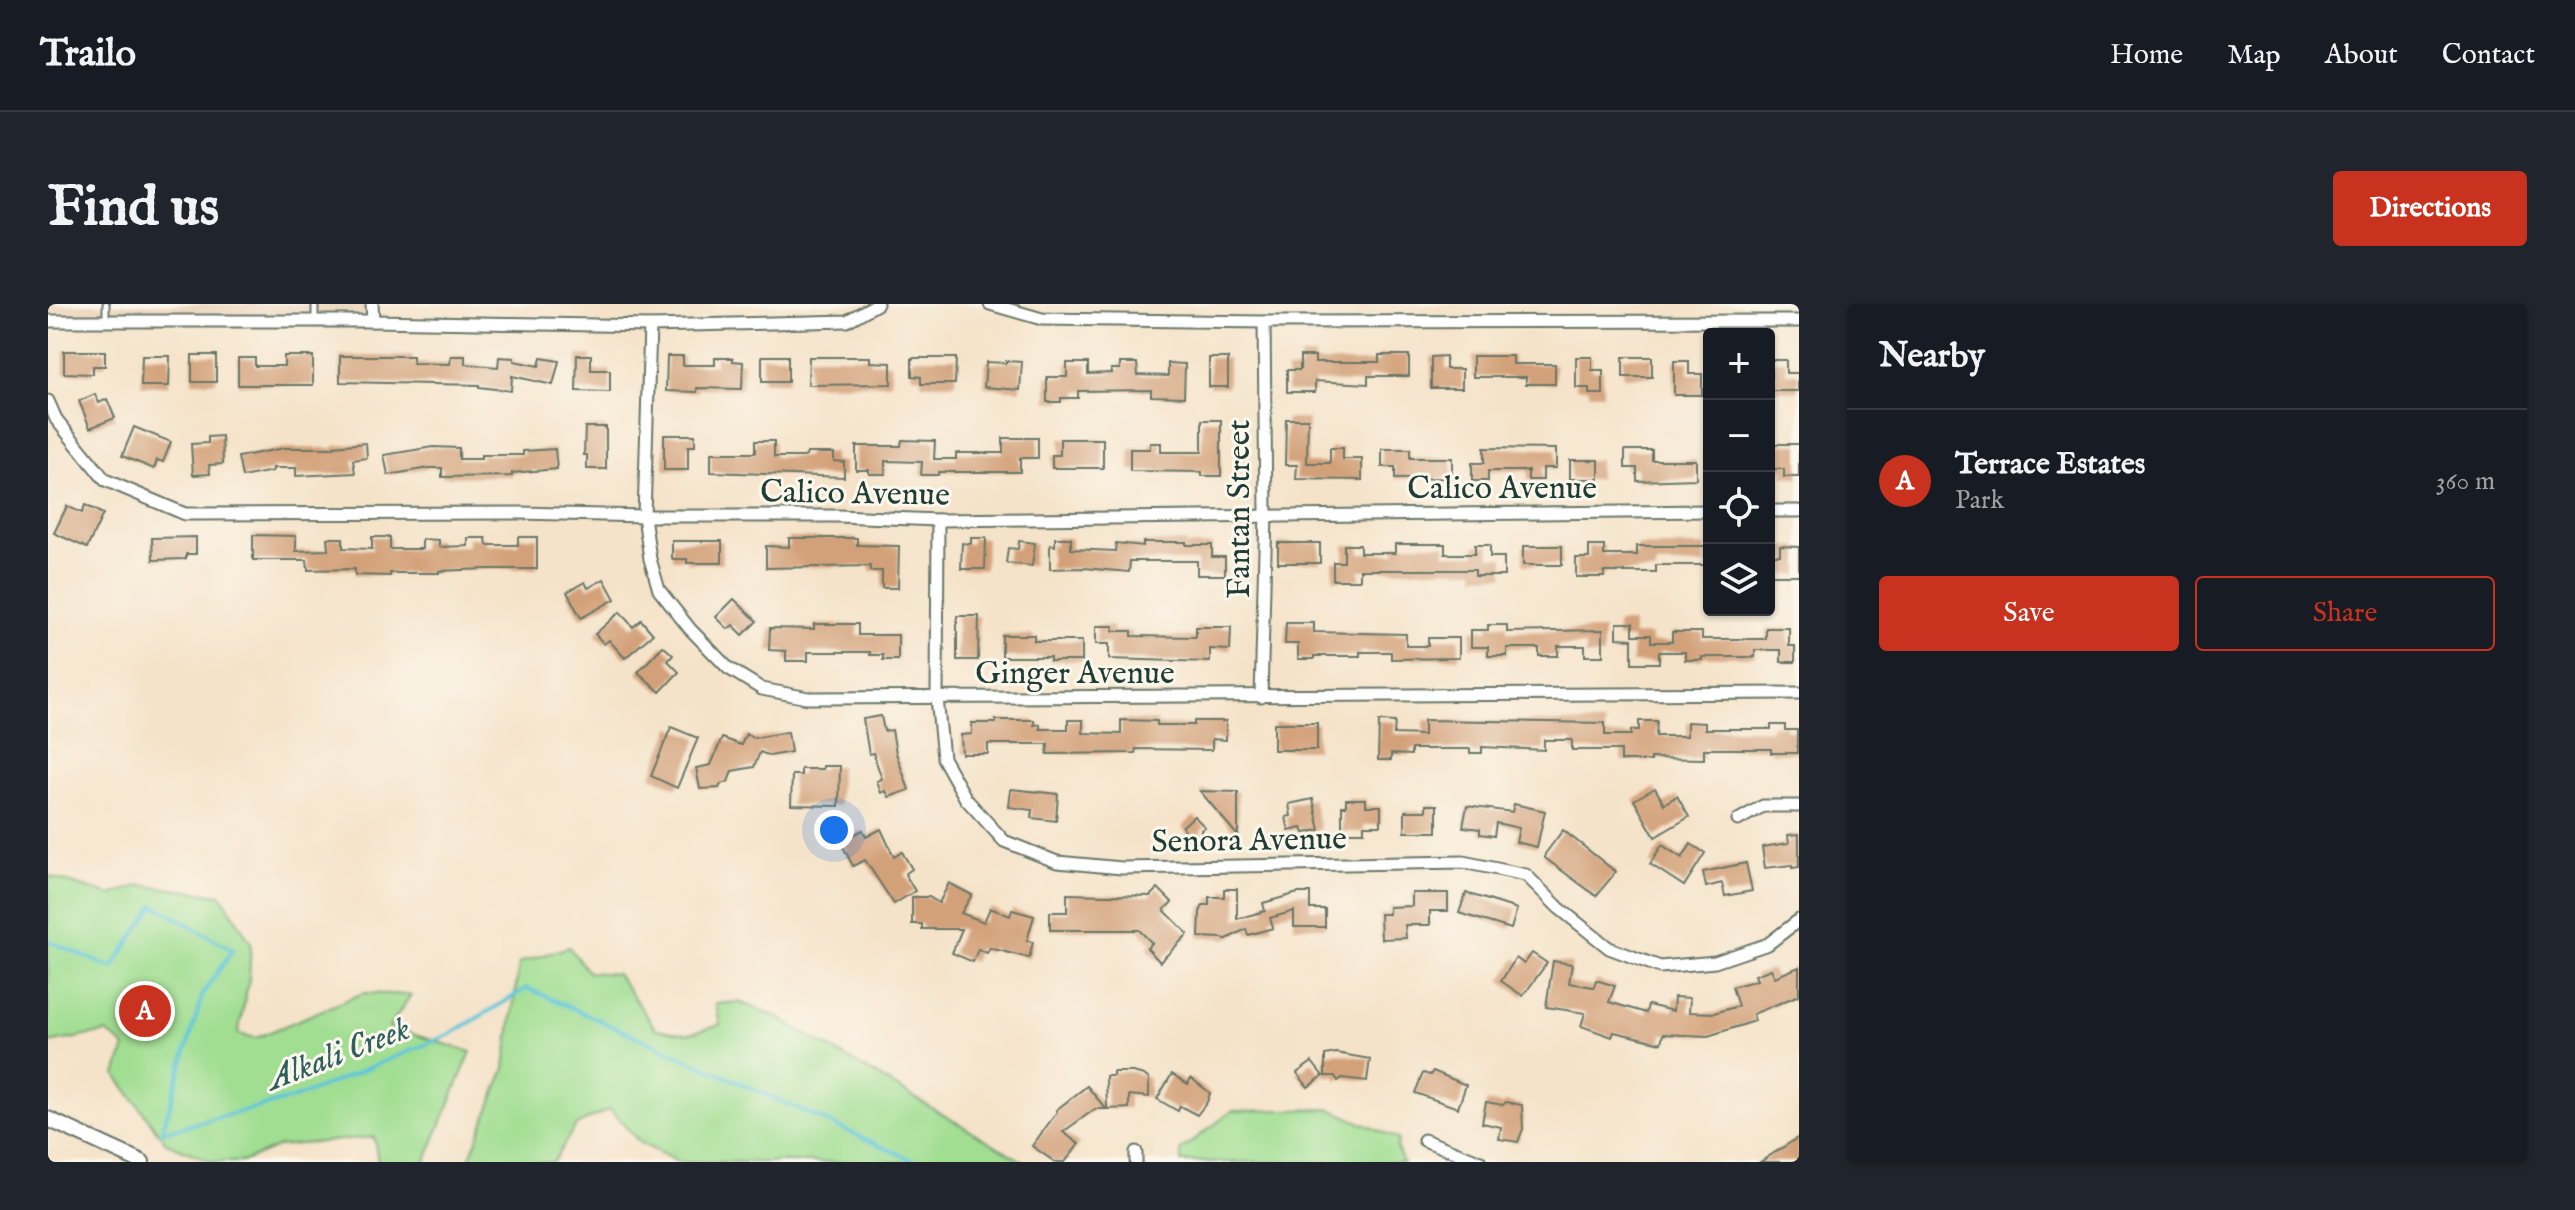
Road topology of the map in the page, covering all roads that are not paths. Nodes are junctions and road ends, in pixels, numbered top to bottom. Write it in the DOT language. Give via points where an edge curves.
graph roads {
  1 [pos="106,304"];
  2 [pos="315,304"];
  3 [pos="372,304"];
  4 [pos="877,304"];
  5 [pos="990,304"];
  6 [pos="48,321"];
  7 [pos="106,321"];
  8 [pos="315,321"];
  9 [pos="373,321"];
  10 [pos="1799,321"];
  11 [pos="1264,322"];
  12 [pos="650,326"];
  13 [pos="48,401"];
  14 [pos="1703,511"];
  15 [pos="1775,511"];
  16 [pos="1799,511"];
  17 [pos="1266,514"];
  18 [pos="644,516"];
  19 [pos="938,520"];
  20 [pos="1799,693"];
  21 [pos="1261,697"];
  22 [pos="937,698"];
  23 [pos="1799,806"];
  24 [pos="1738,820"];
  25 [pos="1799,920"];
  26 [pos="48,1119"];
  27 [pos="1424,1140"];
  28 [pos="142,1162"];
  29 [pos="1481,1162"];
  1 -- 7 [label="lane"];
  2 -- 8 [label="lane"];
  3 -- 9 [label="street"];
  4 -- 12 [label="street" via="847,321"];
  5 -- 11 [label="street" via="1042,319"];
  6 -- 7 [label="street"];
  7 -- 8 [label="street"];
  8 -- 9 [label="street"];
  9 -- 12 [label="street"];
  10 -- 11 [label="street"];
  11 -- 17 [label="street, Fantan Street"];
  12 -- 18 [label="street, Ginger Avenue"];
  13 -- 18 [label="street, Calico Avenue" via="56,419 105,480 185,514"];
  14 -- 17 [label="street, Calico Avenue"];
  15 -- 16 [label="street"];
  17 -- 19 [label="street, Calico Avenue"];
  17 -- 21 [label="street, Fantan Street"];
  18 -- 19 [label="street, Calico Avenue"];
  18 -- 22 [label="street, Ginger Avenue" via="659,590 728,668 762,689 808,698"];
  19 -- 22 [label="street, Senora Avenue"];
  20 -- 21 [label="street, Ginger Avenue"];
  21 -- 22 [label="street, Ginger Avenue"];
  22 -- 25 [label="street, Senora Avenue" via="943,758 966,799 1004,841 1057,862 1122,868 1463,862 1526,875 1609,948 1660,967 1715,962 1768,944"];
  23 -- 24 [label="street" via="1763,806"];
  26 -- 28 [label="street"];
  27 -- 29 [label="street"];
}
